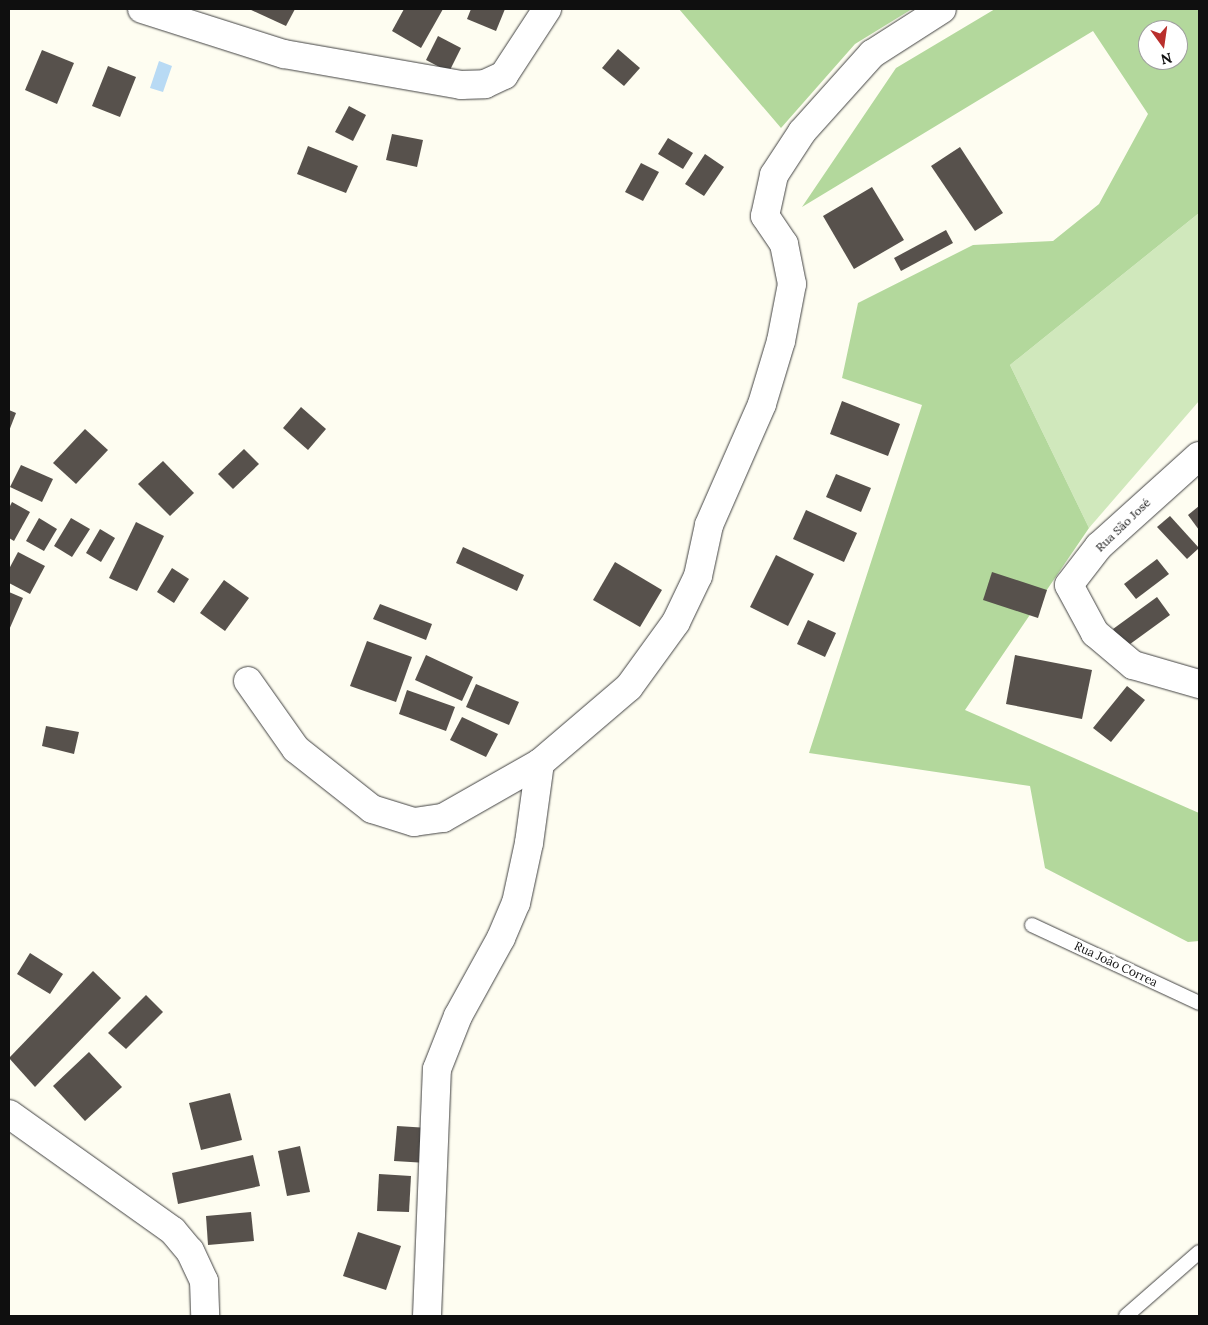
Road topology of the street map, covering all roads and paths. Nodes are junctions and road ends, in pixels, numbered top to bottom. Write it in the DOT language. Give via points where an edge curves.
graph roads {
  1 [pos="142,9"];
  2 [pos="547,9"];
  3 [pos="942,9"];
  4 [pos="1199,456"];
  5 [pos="248,681"];
  6 [pos="1199,684"];
  7 [pos="540,763"];
  8 [pos="1032,925"];
  9 [pos="1199,1003"];
  10 [pos="9,1114"];
  11 [pos="1199,1252"];
  12 [pos="205,1316"];
  13 [pos="427,1316"];
  14 [pos="1126,1316"];
  1 -- 2 [label="street" via="284,54 461,86 485,84 504,75"];
  3 -- 7 [label="street" via="872,54 802,132 774,175 765,216 784,244 792,284 781,341 762,404 709,525 698,576 676,622 629,687"];
  4 -- 6 [label="street, Rua São José" via="1099,546 1069,585 1096,633 1133,665"];
  5 -- 7 [label="street" via="296,750 372,809 414,822 443,818"];
  7 -- 13 [label="street" via="530,843 516,903 501,938 458,1016 437,1069"];
  8 -- 9 [label="lane, Rua João Correa"];
  10 -- 12 [label="street" via="173,1232 190,1251 204,1281"];
  11 -- 14 [label="lane"];
}
